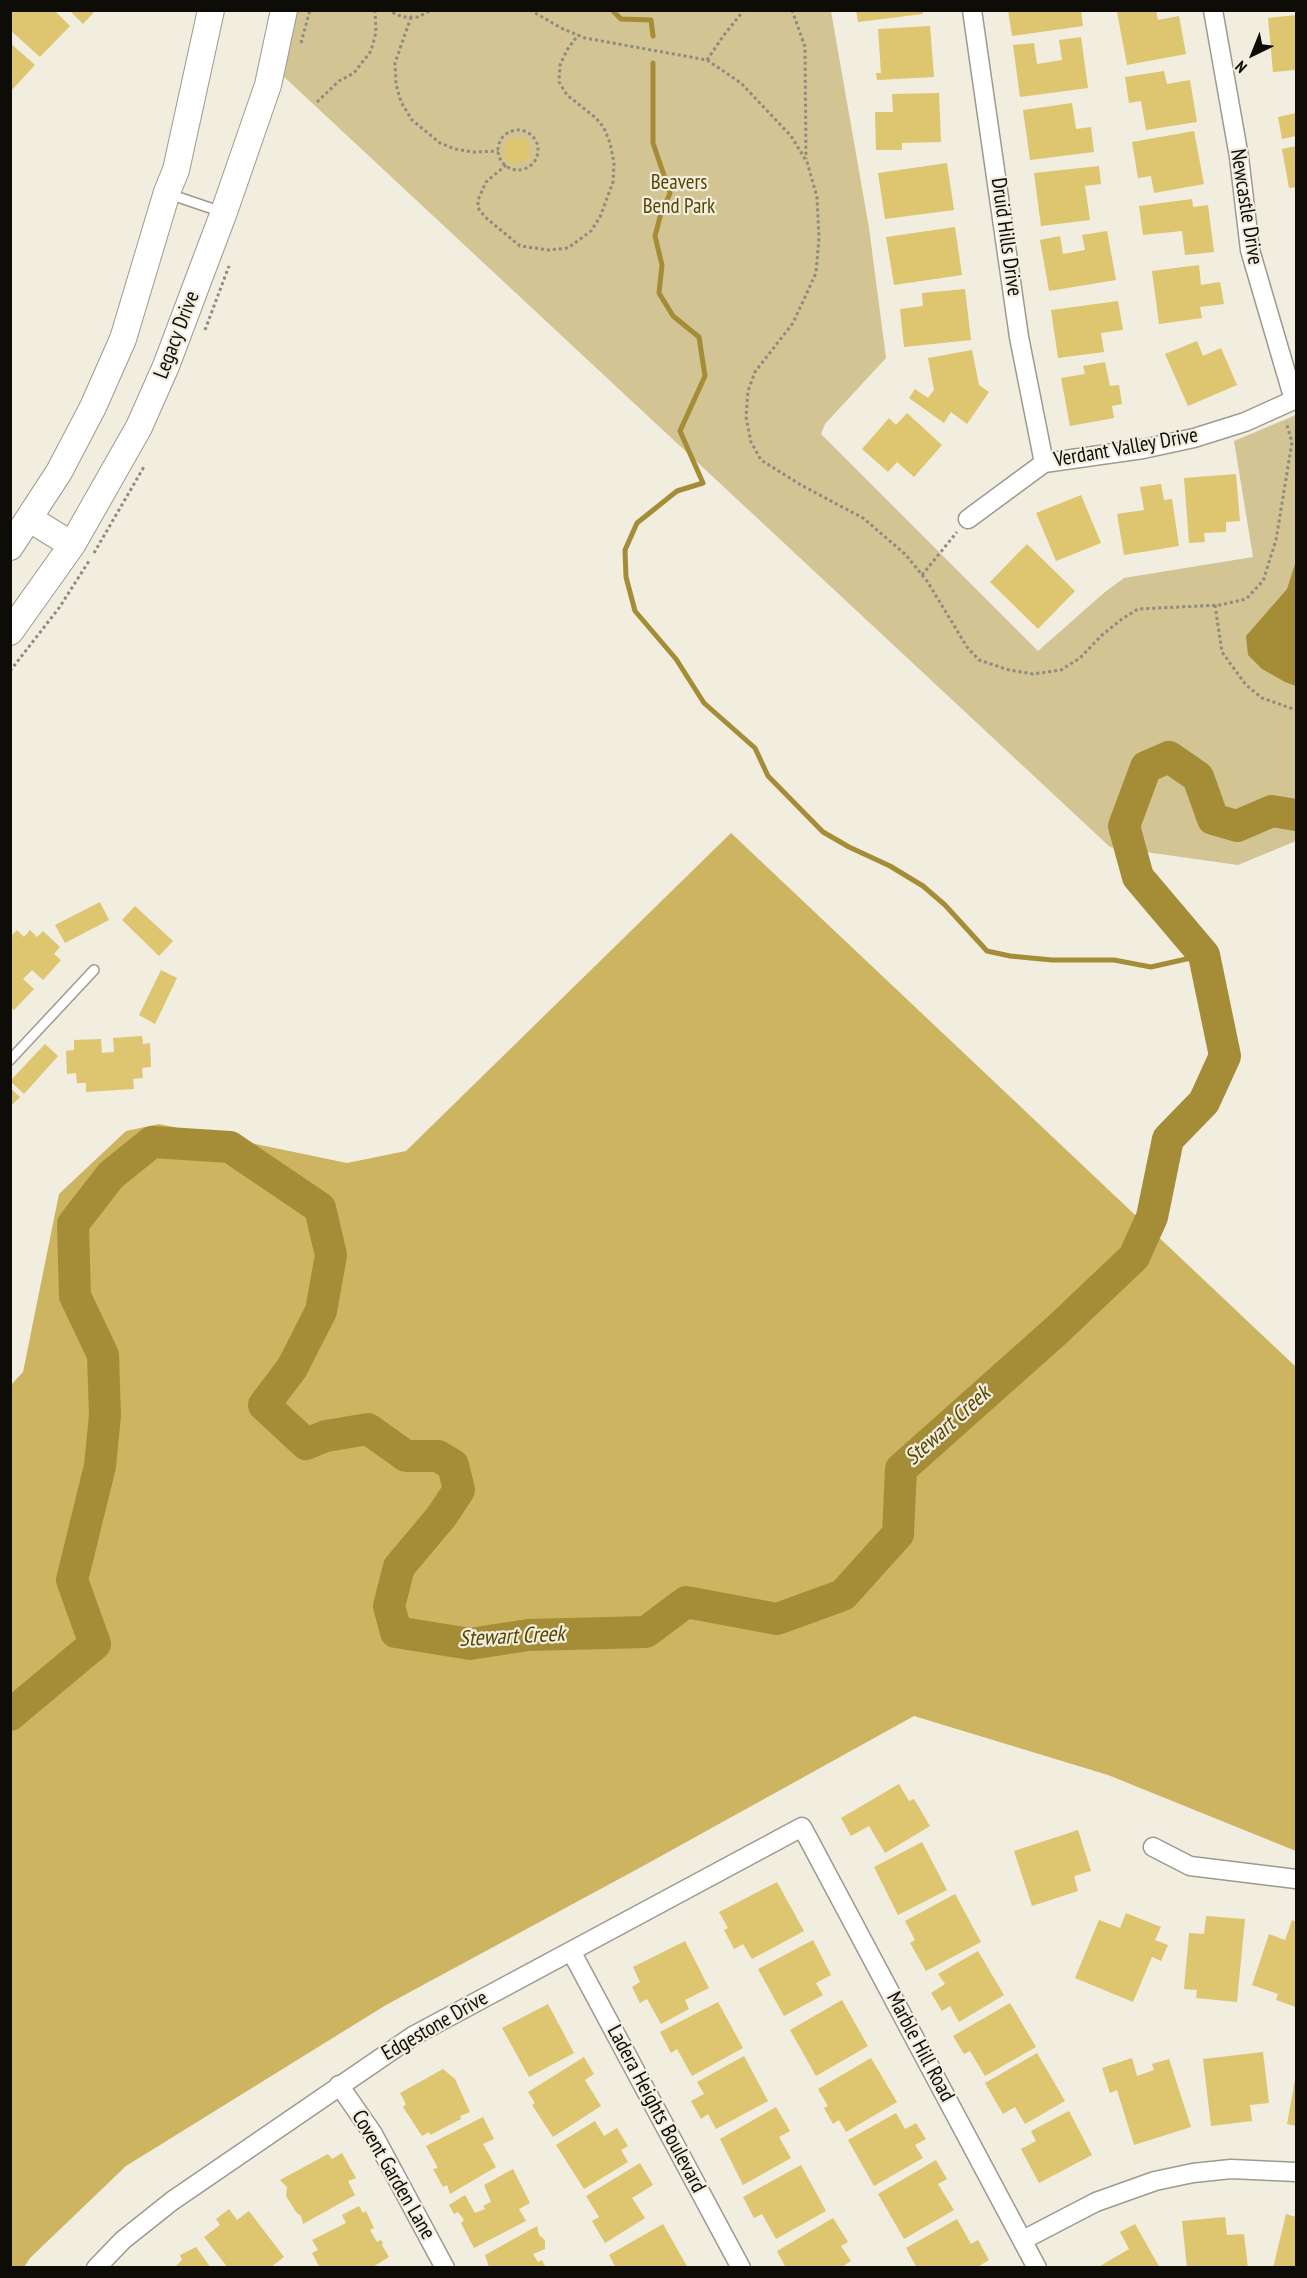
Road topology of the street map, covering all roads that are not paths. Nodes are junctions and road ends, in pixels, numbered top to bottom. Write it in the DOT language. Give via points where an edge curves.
graph roads {
  1 [pos="211,10"];
  2 [pos="284,10"];
  3 [pos="972,10"];
  4 [pos="1213,10"];
  5 [pos="166,192"];
  6 [pos="224,212"];
  7 [pos="1291,402"];
  8 [pos="1044,462"];
  9 [pos="30,519"];
  10 [pos="968,519"];
  11 [pos="72,545"];
  12 [pos="10,547"];
  13 [pos="10,632"];
  14 [pos="93,970"];
  15 [pos="10,1060"];
  16 [pos="802,1827"];
  17 [pos="1153,1847"];
  18 [pos="1296,1879"];
  19 [pos="571,1951"];
  20 [pos="339,2085"];
  21 [pos="1296,2172"];
  22 [pos="1023,2240"];
  23 [pos="96,2268"];
  24 [pos="445,2268"];
  25 [pos="741,2268"];
  26 [pos="1037,2268"];
  1 -- 5 [label="main road" via="176,170"];
  2 -- 6 [label="main road, Legacy Drive" via="268,85"];
  3 -- 8 [label="street, Druid Hills Drive" via="1019,337"];
  4 -- 7 [label="street, Newcastle Drive" via="1239,157 1250,250"];
  5 -- 6 [label="lane"];
  5 -- 9 [label="main road" via="123,339 59,472"];
  6 -- 11 [label="main road, Legacy Drive" via="144,417"];
  7 -- 8 [label="street, Verdant Valley Drive" via="1194,438"];
  8 -- 10 [label="street, Verdant Valley Drive"];
  9 -- 11 [label="main road"];
  9 -- 12 [label="main road"];
  11 -- 13 [label="main road, Legacy Drive"];
  14 -- 15 [label="lane"];
  16 -- 19 [label="street, Edgestone Drive"];
  16 -- 22 [label="street, Marble Hill Road"];
  17 -- 18 [label="street" via="1190,1866"];
  19 -- 20 [label="street, Edgestone Drive" via="413,2036"];
  19 -- 25 [label="street, Ladera Heights Boulevard"];
  20 -- 23 [label="street, Edgestone Drive" via="150,2217"];
  20 -- 24 [label="street, Covent Garden Lane" via="376,2139"];
  21 -- 22 [label="street" via="1231,2169 1155,2181 1096,2202"];
  22 -- 26 [label="street, Marble Hill Road"];
}
